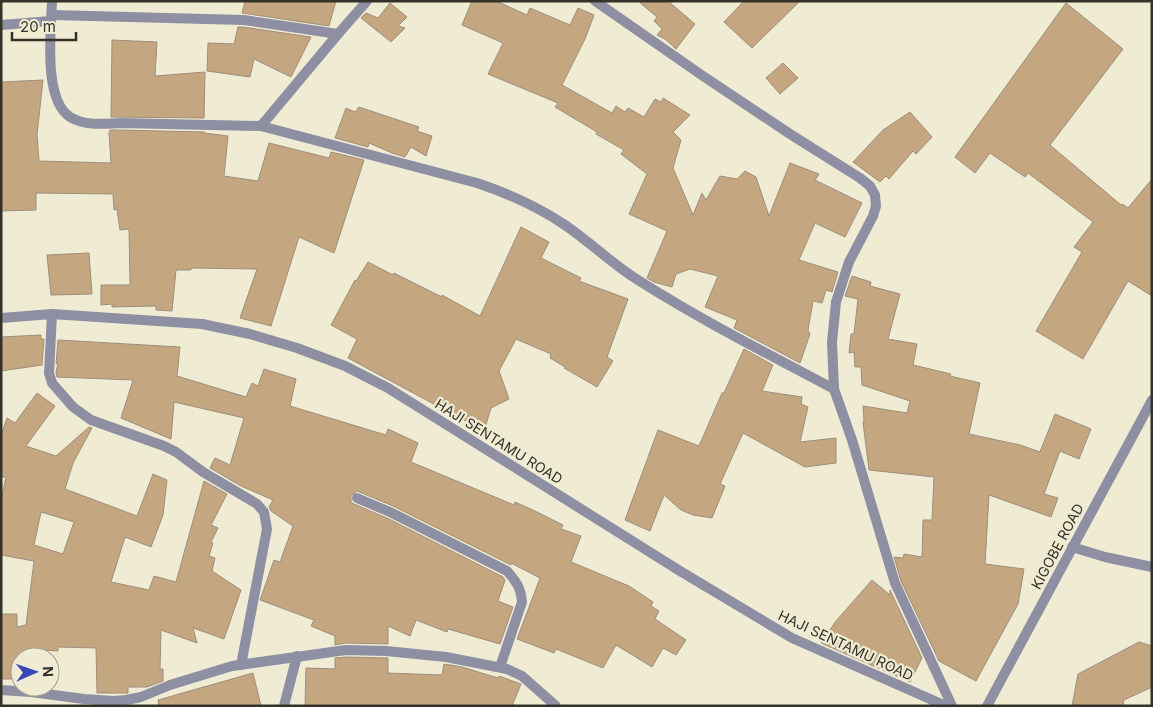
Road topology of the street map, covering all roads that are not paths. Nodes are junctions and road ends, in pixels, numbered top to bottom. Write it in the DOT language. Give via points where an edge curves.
graph roads {
  1 [pos="52,1"];
  2 [pos="367,1"];
  3 [pos="595,1"];
  4 [pos="52,18"];
  5 [pos="1,25"];
  6 [pos="338,34"];
  7 [pos="261,126"];
  8 [pos="52,314"];
  9 [pos="1,318"];
  10 [pos="834,389"];
  11 [pos="1152,400"];
  12 [pos="357,498"];
  13 [pos="1072,547"];
  14 [pos="1152,566"];
  15 [pos="297,656"];
  16 [pos="240,665"];
  17 [pos="500,667"];
  18 [pos="1,690"];
  19 [pos="284,706"];
  20 [pos="556,706"];
  21 [pos="946,706"];
  22 [pos="952,706"];
  23 [pos="987,706"];
  1 -- 4 [label="street"];
  2 -- 6 [label="street"];
  3 -- 10 [label="street" via="870,186 876,206 874,216 848,262 836,302 832,342"];
  4 -- 5 [label="street"];
  4 -- 6 [label="street" via="244,20"];
  4 -- 7 [label="street" via="55,94 69,116 81,122 100,124"];
  6 -- 7 [label="street"];
  7 -- 10 [label="street" via="504,192 565,225 636,279 664,296"];
  8 -- 9 [label="street, HAJI SENTAMU ROAD"];
  8 -- 16 [label="street" via="49,373 52,383 73,407 91,420 176,452 257,504 264,512 267,529"];
  8 -- 21 [label="street, HAJI SENTAMU ROAD" via="202,324 298,348 345,366 405,398 792,638"];
  10 -- 22 [label="street" via="895,583"];
  11 -- 13 [label="street, KIGOBE ROAD"];
  12 -- 17 [label="street" via="507,571 516,581 522,602"];
  13 -- 14 [label="street"];
  13 -- 23 [label="street, KIGOBE ROAD"];
  15 -- 16 [label="street"];
  15 -- 17 [label="street" via="346,650 386,651"];
  15 -- 19 [label="street"];
  16 -- 18 [label="street" via="141,697 113,702"];
  17 -- 20 [label="street" via="522,676"];
}
